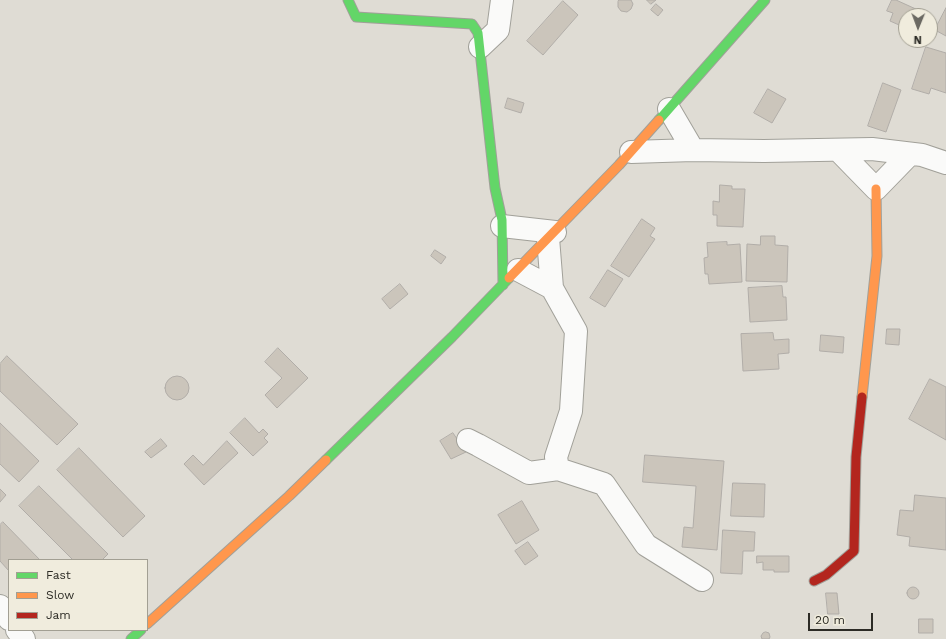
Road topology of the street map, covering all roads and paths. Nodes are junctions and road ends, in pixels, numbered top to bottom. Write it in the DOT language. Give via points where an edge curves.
graph roads {
  1 [pos="348,0"];
  2 [pos="502,0"];
  3 [pos="765,0"];
  4 [pos="499,23"];
  5 [pos="472,24"];
  6 [pos="480,47"];
  7 [pos="669,109"];
  8 [pos="693,150"];
  9 [pos="838,150"];
  10 [pos="631,152"];
  11 [pos="910,154"];
  12 [pos="946,163"];
  13 [pos="876,189"];
  14 [pos="502,226"];
  15 [pos="551,235"];
  16 [pos="510,277"];
  17 [pos="552,288"];
  18 [pos="468,440"];
  19 [pos="558,469"];
  20 [pos="702,580"];
  21 [pos="814,581"];
  22 [pos="0,606"];
  23 [pos="8,618"];
  24 [pos="148,623"];
  25 [pos="18,631"];
  26 [pos="140,631"];
  27 [pos="24,639"];
  28 [pos="131,639"];
  1 -- 5 [label="street" via="356,17"];
  2 -- 4 [label="street"];
  3 -- 7 [label="street"];
  4 -- 5 [label="street"];
  4 -- 6 [label="street" via="498,30"];
  5 -- 6 [label="street" via="478,33"];
  6 -- 14 [label="street" via="495,188"];
  7 -- 8 [label="street"];
  7 -- 10 [label="street"];
  8 -- 9 [label="street"];
  8 -- 10 [label="street"];
  9 -- 11 [label="street" via="872,149"];
  9 -- 13 [label="street"];
  10 -- 15 [label="street"];
  11 -- 12 [label="street"];
  11 -- 13 [label="street"];
  13 -- 21 [label="street" via="877,256 856,457 854,551 826,575"];
  14 -- 15 [label="street"];
  14 -- 16 [label="street"];
  15 -- 16 [label="street"];
  15 -- 17 [label="street"];
  16 -- 17 [label="street"];
  16 -- 24 [label="street" via="289,496"];
  17 -- 19 [label="street" via="576,331 571,411 556,457"];
  18 -- 19 [label="street" via="528,473"];
  19 -- 20 [label="street" via="604,484 646,545"];
  22 -- 23 [label="street"];
  25 -- 27 [label="street"];
  26 -- 28 [label="street"];
}
